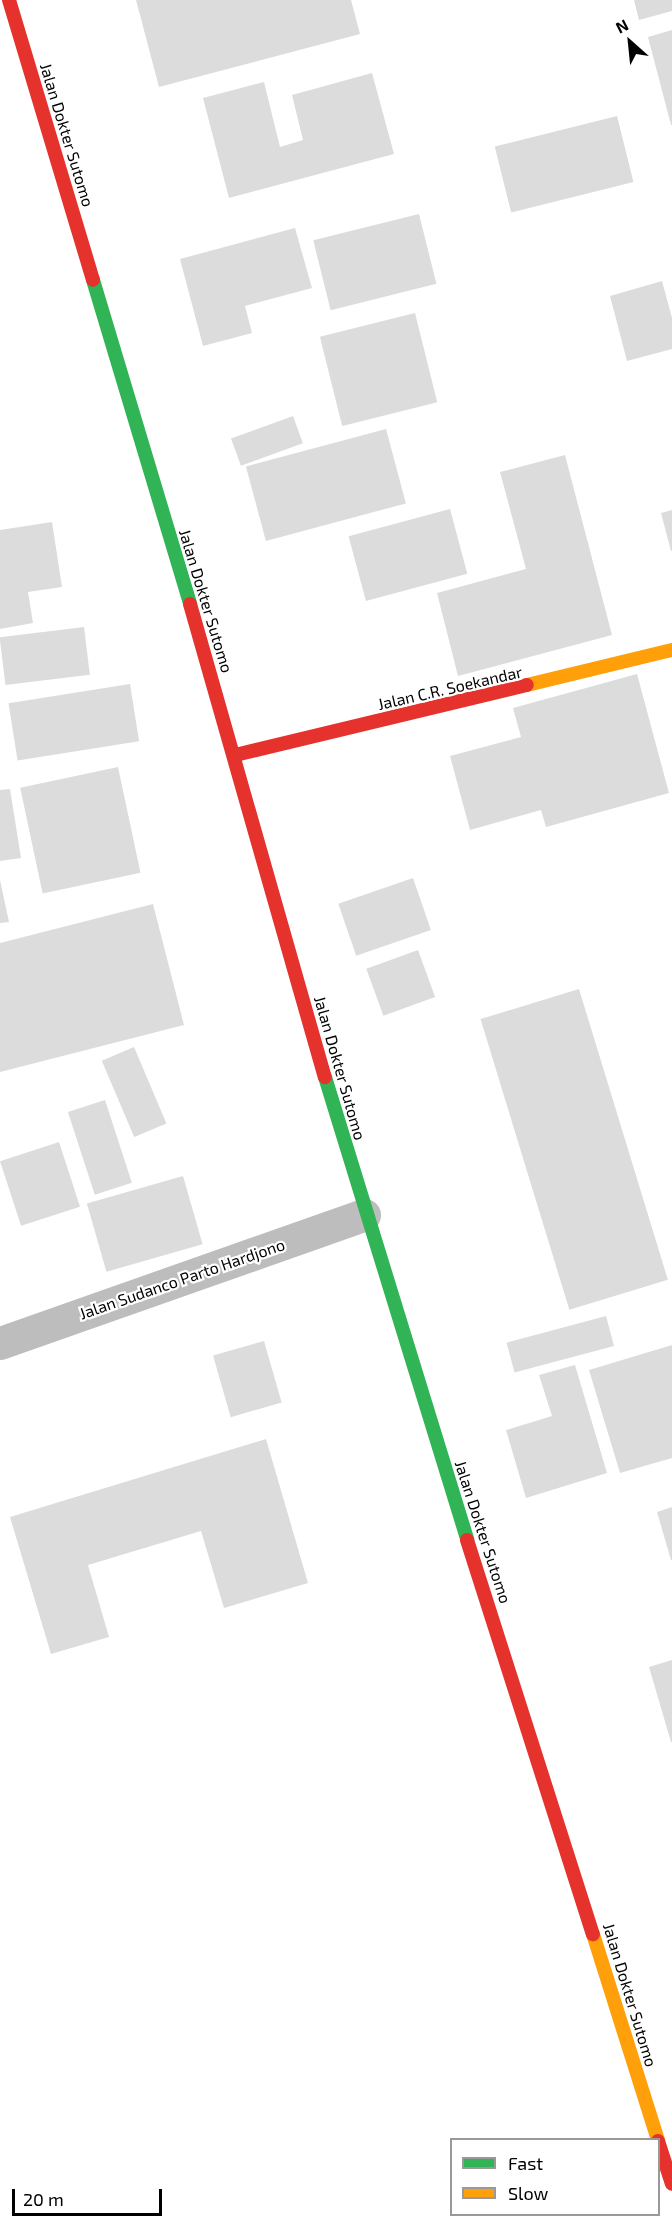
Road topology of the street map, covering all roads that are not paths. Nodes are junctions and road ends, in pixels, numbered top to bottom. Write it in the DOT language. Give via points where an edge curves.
graph roads {
  1 [pos="9,0"];
  2 [pos="672,650"];
  3 [pos="235,755"];
  4 [pos="364,1215"];
  5 [pos="0,1343"];
  6 [pos="657,2138"];
  7 [pos="660,2146"];
  8 [pos="672,2184"];
  1 -- 3 [label="main road, Jalan Dokter Sutomo"];
  2 -- 3 [label="main road, Jalan C.R. Soekandar"];
  3 -- 4 [label="main road, Jalan Dokter Sutomo"];
  4 -- 5 [label="street, Jalan Sudanco Parto Hardjono"];
  4 -- 6 [label="main road, Jalan Dokter Sutomo"];
  7 -- 8 [label="main road, Jalan Dokter Sutomo"];
}
